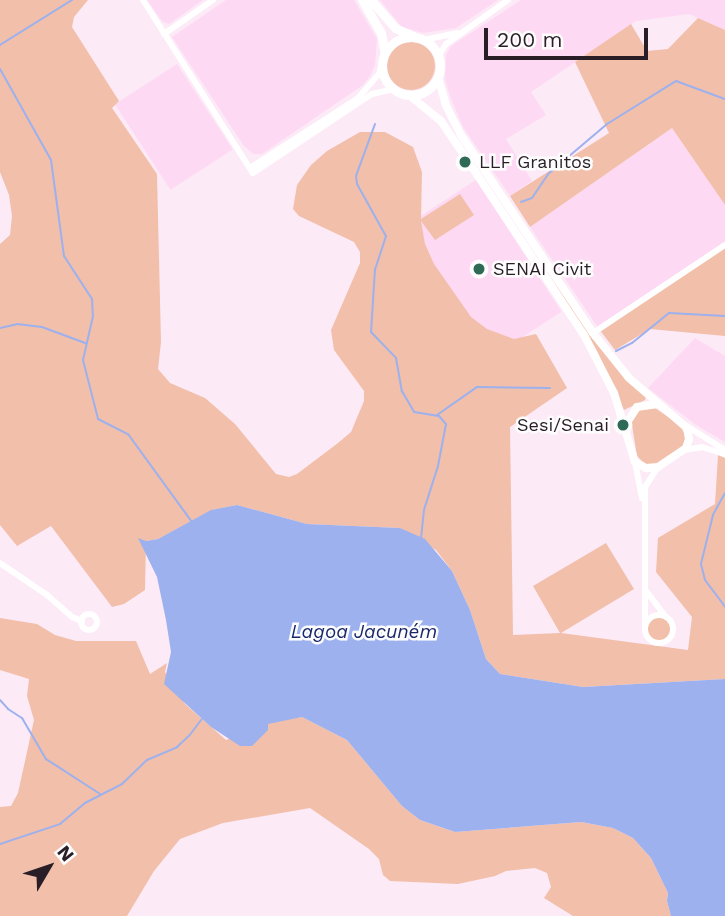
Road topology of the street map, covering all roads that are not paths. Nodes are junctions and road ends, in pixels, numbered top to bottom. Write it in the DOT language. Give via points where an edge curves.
graph roads {
  1 [pos="143,0"];
  2 [pos="213,0"];
  3 [pos="362,0"];
  4 [pos="371,0"];
  5 [pos="508,0"];
  6 [pos="462,31"];
  7 [pos="164,34"];
  8 [pos="419,39"];
  9 [pos="438,56"];
  10 [pos="384,58"];
  11 [pos="438,77"];
  12 [pos="393,89"];
  13 [pos="409,95"];
  14 [pos="252,170"];
  15 [pos="725,245"];
  16 [pos="593,333"];
  17 [pos="658,404"];
  18 [pos="684,425"];
  19 [pos="626,426"];
  20 [pos="684,450"];
  21 [pos="725,452"];
  22 [pos="635,462"];
  23 [pos="658,467"];
  24 [pos="644,514"];
  25 [pos="0,563"];
  26 [pos="646,588"];
  27 [pos="667,618"];
  28 [pos="82,621"];
  29 [pos="645,624"];
  1 -- 7 [label="street"];
  2 -- 7 [label="street"];
  3 -- 10 [label="main road" via="380,33"];
  4 -- 8 [label="main road" via="395,28"];
  5 -- 6 [label="street"];
  6 -- 8 [label="street"];
  6 -- 9 [label="street"];
  7 -- 14 [label="street"];
  8 -- 9 [label="main road"];
  8 -- 10 [label="main road" via="397,40"];
  9 -- 11 [label="main road"];
  10 -- 12 [label="main road" via="384,77"];
  10 -- 14 [label="street" via="379,74 358,98"];
  11 -- 13 [label="main road" via="428,90"];
  11 -- 16 [label="street" via="461,135"];
  12 -- 13 [label="main road"];
  12 -- 14 [label="street" via="372,94"];
  13 -- 19 [label="street" via="441,121 584,335"];
  15 -- 16 [label="street"];
  16 -- 17 [label="street" via="629,378"];
  17 -- 18 [label="street"];
  17 -- 19 [label="street" via="637,407"];
  18 -- 20 [label="street" via="689,439"];
  18 -- 21 [label="street"];
  19 -- 22 [label="street"];
  20 -- 21 [label="street" via="702,447"];
  20 -- 23 [label="street"];
  22 -- 23 [label="street" via="646,468"];
  22 -- 24 [label="street"];
  23 -- 24 [label="street" via="646,483"];
  24 -- 26 [label="street"];
  25 -- 28 [label="street"];
  26 -- 27 [label="street"];
  26 -- 29 [label="street"];
  27 -- 29 [label="street" via="655,616"];
  27 -- 29 [label="street" via="673,633 664,643 649,640"];
}
